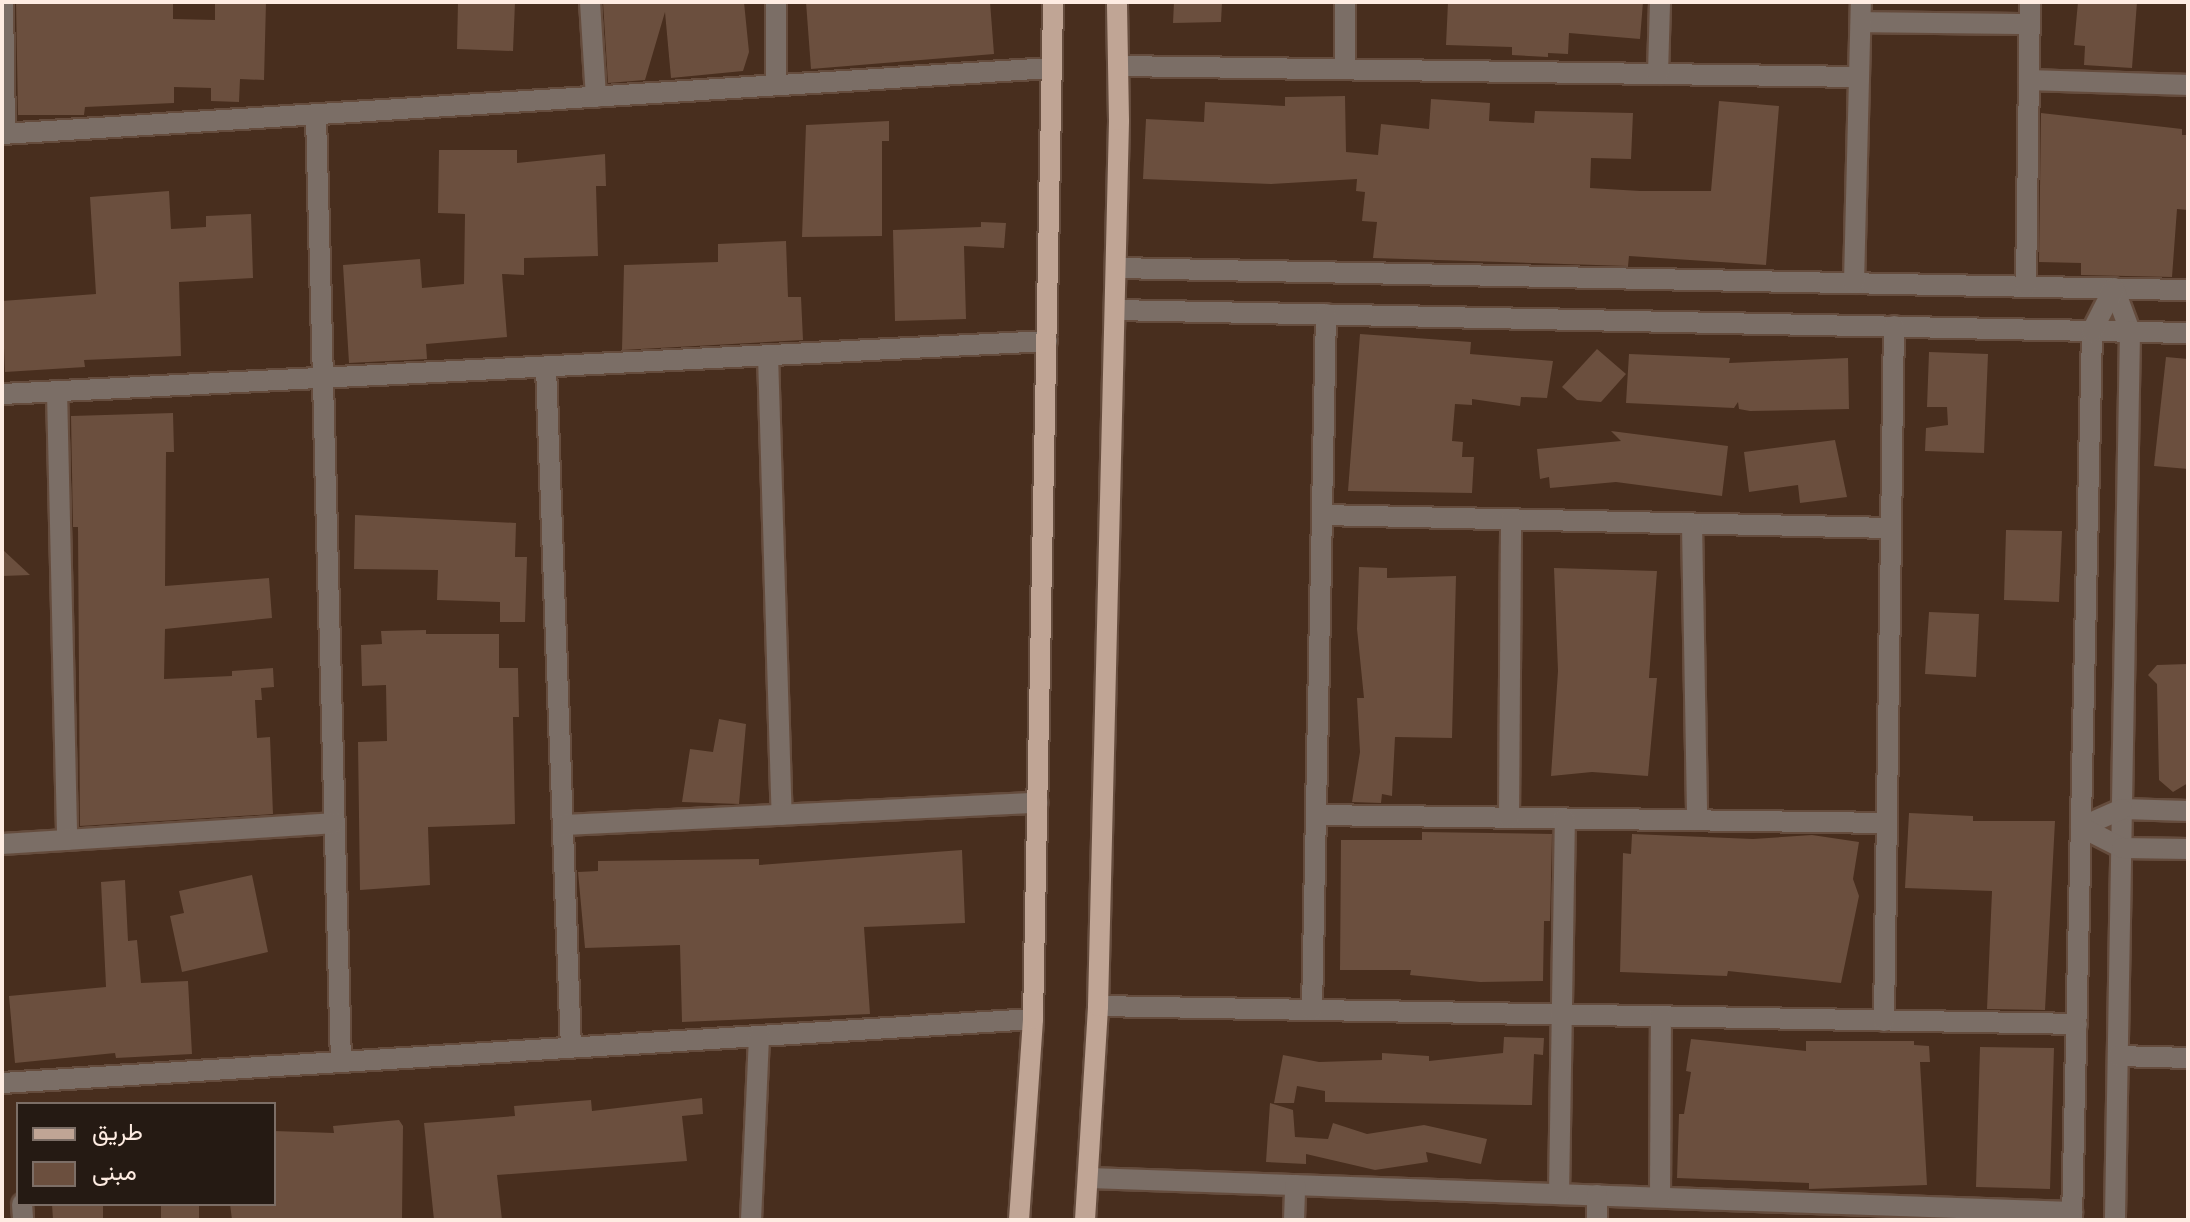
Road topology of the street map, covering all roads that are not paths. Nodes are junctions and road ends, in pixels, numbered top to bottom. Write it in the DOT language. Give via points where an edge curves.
graph roads {
  1 [pos="3,2"];
  2 [pos="590,2"];
  3 [pos="776,2"];
  4 [pos="1053,2"];
  5 [pos="1117,2"];
  6 [pos="1345,2"];
  7 [pos="1660,2"];
  8 [pos="2030,2"];
  9 [pos="1861,12"];
  10 [pos="2030,24"];
  11 [pos="1118,66"];
  12 [pos="1052,68"];
  13 [pos="1345,69"];
  14 [pos="1658,74"];
  15 [pos="1859,77"];
  16 [pos="2029,80"];
  17 [pos="776,85"];
  18 [pos="2188,85"];
  19 [pos="596,97"];
  20 [pos="316,115"];
  21 [pos="4,134"];
  22 [pos="1116,268"];
  23 [pos="1854,283"];
  24 [pos="2026,286"];
  25 [pos="2114,288"];
  26 [pos="2188,290"];
  27 [pos="1115,310"];
  28 [pos="1326,314"];
  29 [pos="1894,326"];
  30 [pos="2092,331"];
  31 [pos="2130,331"];
  32 [pos="2188,333"];
  33 [pos="1047,341"];
  34 [pos="768,355"];
  35 [pos="546,367"];
  36 [pos="322,378"];
  37 [pos="57,391"];
  38 [pos="2,394"];
  39 [pos="1322,515"];
  40 [pos="1511,519"];
  41 [pos="1692,524"];
  42 [pos="1891,528"];
  43 [pos="1037,803"];
  44 [pos="2122,809"];
  45 [pos="2188,811"];
  46 [pos="782,815"];
  47 [pos="1316,815"];
  48 [pos="1509,818"];
  49 [pos="1565,819"];
  50 [pos="1697,820"];
  51 [pos="334,823"];
  52 [pos="1887,823"];
  53 [pos="563,825"];
  54 [pos="2081,827"];
  55 [pos="67,840"];
  56 [pos="2,844"];
  57 [pos="2122,848"];
  58 [pos="2188,849"];
  59 [pos="1098,1006"];
  60 [pos="1312,1010"];
  61 [pos="1560,1014"];
  62 [pos="1661,1016"];
  63 [pos="1033,1019"];
  64 [pos="1884,1021"];
  65 [pos="2077,1024"];
  66 [pos="759,1036"];
  67 [pos="571,1048"];
  68 [pos="2118,1056"];
  69 [pos="2188,1058"];
  70 [pos="341,1062"];
  71 [pos="10,1083"];
  72 [pos="19,1102"];
  73 [pos="1089,1178"];
  74 [pos="1295,1185"];
  75 [pos="1559,1194"];
  76 [pos="1597,1195"];
  77 [pos="1660,1197"];
  78 [pos="1878,1212"];
  79 [pos="2072,1216"];
  80 [pos="751,1220"];
  81 [pos="1019,1220"];
  82 [pos="1085,1220"];
  83 [pos="1294,1220"];
  84 [pos="1597,1220"];
  85 [pos="2115,1220"];
  1 -- 21 [label="street"];
  2 -- 19 [label="street"];
  3 -- 17 [label="street"];
  4 -- 12 [label="main road"];
  5 -- 11 [label="main road"];
  6 -- 13 [label="street"];
  7 -- 14 [label="street"];
  8 -- 10 [label="street"];
  9 -- 10 [label="street"];
  9 -- 15 [label="street"];
  10 -- 16 [label="street"];
  11 -- 13 [label="street"];
  11 -- 22 [label="main road"];
  12 -- 17 [label="street"];
  12 -- 33 [label="main road"];
  13 -- 14 [label="street"];
  14 -- 15 [label="street"];
  15 -- 23 [label="street"];
  16 -- 18 [label="street"];
  16 -- 24 [label="street"];
  17 -- 19 [label="street"];
  19 -- 20 [label="street"];
  20 -- 21 [label="street"];
  20 -- 36 [label="street"];
  22 -- 23 [label="street"];
  22 -- 27 [label="main road"];
  23 -- 24 [label="street"];
  24 -- 25 [label="street"];
  25 -- 26 [label="street"];
  25 -- 30 [label="street"];
  25 -- 31 [label="street"];
  27 -- 28 [label="street"];
  27 -- 59 [label="main road"];
  28 -- 29 [label="street"];
  28 -- 39 [label="street"];
  29 -- 30 [label="street"];
  29 -- 42 [label="street"];
  30 -- 31 [label="street"];
  30 -- 54 [label="street"];
  31 -- 32 [label="street"];
  31 -- 44 [label="street"];
  33 -- 34 [label="street"];
  33 -- 43 [label="main road"];
  34 -- 35 [label="street"];
  34 -- 46 [label="street"];
  35 -- 36 [label="street"];
  35 -- 53 [label="street"];
  36 -- 37 [label="street"];
  36 -- 51 [label="street"];
  37 -- 38 [label="street"];
  37 -- 55 [label="street"];
  39 -- 40 [label="street"];
  39 -- 47 [label="street"];
  40 -- 41 [label="street"];
  40 -- 48 [label="street"];
  41 -- 42 [label="street"];
  41 -- 50 [label="street"];
  42 -- 52 [label="street"];
  43 -- 46 [label="street"];
  43 -- 63 [label="main road"];
  44 -- 45 [label="street"];
  44 -- 54 [label="street"];
  44 -- 57 [label="street"];
  46 -- 53 [label="street"];
  47 -- 48 [label="street"];
  47 -- 60 [label="street"];
  48 -- 49 [label="street"];
  49 -- 50 [label="street"];
  49 -- 61 [label="street"];
  50 -- 52 [label="street"];
  51 -- 55 [label="street"];
  51 -- 70 [label="street"];
  52 -- 64 [label="street"];
  53 -- 67 [label="street"];
  54 -- 57 [label="street"];
  54 -- 65 [label="street"];
  55 -- 56 [label="street"];
  57 -- 58 [label="street"];
  57 -- 68 [label="street"];
  59 -- 60 [label="street"];
  59 -- 73 [label="main road"];
  60 -- 61 [label="street"];
  61 -- 62 [label="street"];
  61 -- 75 [label="street"];
  62 -- 64 [label="street"];
  62 -- 77 [label="street"];
  63 -- 66 [label="street"];
  63 -- 81 [label="main road"];
  64 -- 65 [label="street"];
  65 -- 79 [label="street"];
  66 -- 67 [label="street"];
  66 -- 80 [label="street"];
  67 -- 70 [label="street"];
  68 -- 69 [label="street"];
  68 -- 85 [label="street"];
  70 -- 71 [label="street"];
  71 -- 72 [label="street"];
  73 -- 74 [label="street"];
  73 -- 82 [label="main road"];
  74 -- 75 [label="street"];
  74 -- 83 [label="street"];
  75 -- 76 [label="street"];
  76 -- 77 [label="street"];
  76 -- 84 [label="street"];
  77 -- 78 [label="street"];
  78 -- 79 [label="street"];
}
